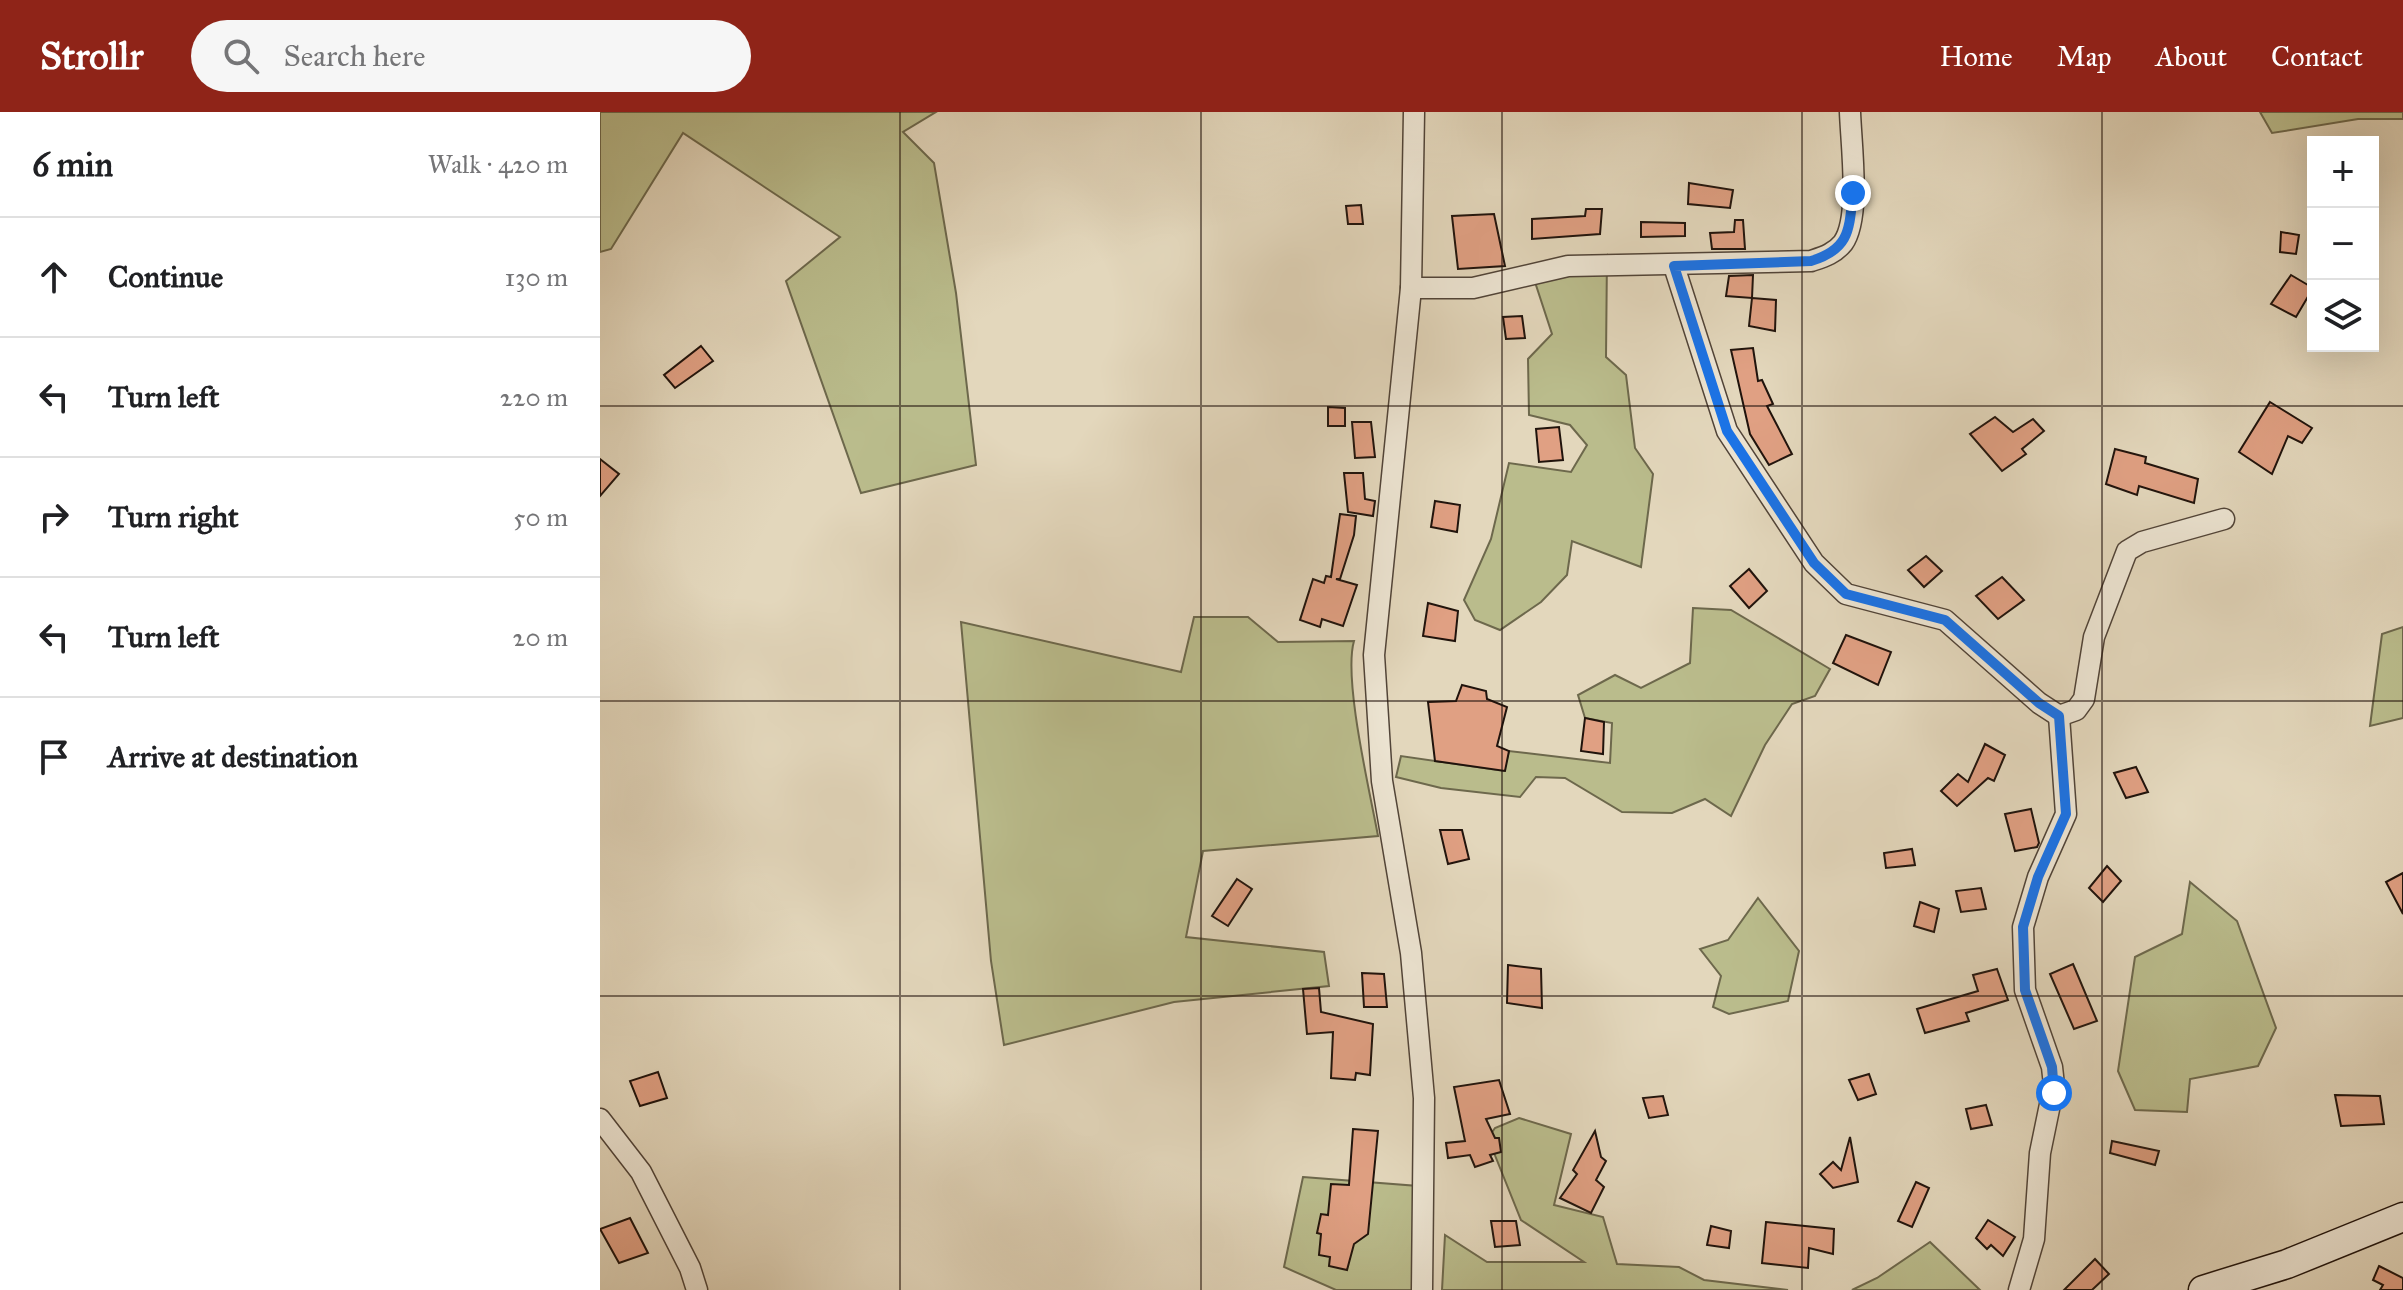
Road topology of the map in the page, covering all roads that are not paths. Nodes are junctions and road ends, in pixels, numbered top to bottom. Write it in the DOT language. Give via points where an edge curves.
graph roads {
  1 [pos="1414,112"];
  2 [pos="1850,112"];
  3 [pos="1674,266"];
  4 [pos="1411,288"];
  5 [pos="2224,519"];
  6 [pos="2059,716"];
  7 [pos="600,1119"];
  8 [pos="2403,1217"];
  9 [pos="697,1290"];
  10 [pos="1422,1290"];
  11 [pos="2019,1290"];
  12 [pos="2203,1290"];
  1 -- 4 [label="street"];
  2 -- 3 [label="street" via="1849,230 1829,256"];
  3 -- 4 [label="street" via="1568,266 1473,288"];
  3 -- 6 [label="street" via="1727,431 1814,563 1846,594 1945,620"];
  4 -- 10 [label="street" via="1374,655 1380,768 1411,953 1424,1098"];
  5 -- 6 [label="street" via="2127,551 2094,637 2084,699 2076,710"];
  6 -- 11 [label="street" via="2066,814 2023,927 2025,990 2054,1085 2040,1153 2034,1239"];
  7 -- 9 [label="street" via="641,1172"];
  8 -- 12 [label="street" via="2287,1264"];
}
